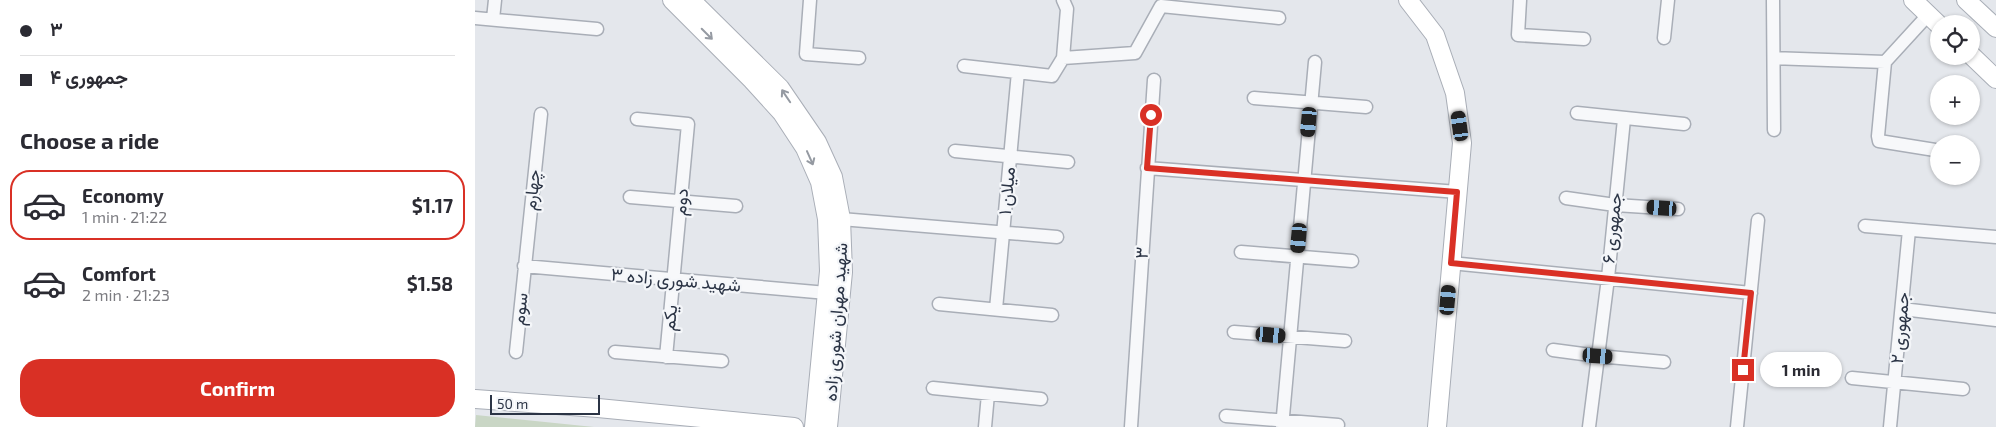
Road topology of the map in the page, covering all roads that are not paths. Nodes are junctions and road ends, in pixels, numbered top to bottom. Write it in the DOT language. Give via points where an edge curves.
graph roads {
  1 [pos="495,0"];
  2 [pos="672,0"];
  3 [pos="691,0"];
  4 [pos="810,0"];
  5 [pos="1063,0"];
  6 [pos="1408,0"];
  7 [pos="1520,0"];
  8 [pos="1668,0"];
  9 [pos="1773,0"];
  10 [pos="1913,0"];
  11 [pos="1967,0"];
  12 [pos="1219,6"];
  13 [pos="1930,17"];
  14 [pos="475,18"];
  15 [pos="1279,18"];
  16 [pos="493,19"];
  17 [pos="1930,23"];
  18 [pos="1996,28"];
  19 [pos="597,29"];
  20 [pos="1664,38"];
  21 [pos="1583,39"];
  22 [pos="859,58"];
  23 [pos="1063,58"];
  24 [pos="1774,58"];
  25 [pos="1315,62"];
  26 [pos="1885,62"];
  27 [pos="1980,64"];
  28 [pos="964,66"];
  29 [pos="1018,72"];
  30 [pos="1996,79"];
  31 [pos="1154,80"];
  32 [pos="1255,98"];
  33 [pos="1311,103"];
  34 [pos="1366,107"];
  35 [pos="1577,113"];
  36 [pos="541,114"];
  37 [pos="1623,119"];
  38 [pos="637,120"];
  39 [pos="1684,124"];
  40 [pos="1774,130"];
  41 [pos="1930,149"];
  42 [pos="955,151"];
  43 [pos="1010,156"];
  44 [pos="1068,162"];
  45 [pos="1147,168"];
  46 [pos="1304,180"];
  47 [pos="1457,192"];
  48 [pos="630,197"];
  49 [pos="1567,198"];
  50 [pos="681,202"];
  51 [pos="1615,205"];
  52 [pos="736,206"];
  53 [pos="1678,210"];
  54 [pos="841,219"];
  55 [pos="1758,220"];
  56 [pos="1865,226"];
  57 [pos="1909,230"];
  58 [pos="1003,232"];
  59 [pos="1057,236"];
  60 [pos="1996,237"];
  61 [pos="1241,252"];
  62 [pos="1297,257"];
  63 [pos="1352,261"];
  64 [pos="1451,263"];
  65 [pos="524,266"];
  66 [pos="1608,278"];
  67 [pos="674,279"];
  68 [pos="834,293"];
  69 [pos="1751,293"];
  70 [pos="939,304"];
  71 [pos="996,309"];
  72 [pos="1902,309"];
  73 [pos="1051,315"];
  74 [pos="1996,320"];
  75 [pos="1234,332"];
  76 [pos="1290,336"];
  77 [pos="1345,341"];
  78 [pos="1553,350"];
  79 [pos="516,352"];
  80 [pos="615,352"];
  81 [pos="666,356"];
  82 [pos="1598,356"];
  83 [pos="722,361"];
  84 [pos="1664,362"];
  85 [pos="1852,378"];
  86 [pos="1895,382"];
  87 [pos="933,388"];
  88 [pos="1963,389"];
  89 [pos="988,394"];
  90 [pos="475,399"];
  91 [pos="1041,399"];
  92 [pos="1227,416"];
  93 [pos="1282,424"];
  94 [pos="1338,425"];
  95 [pos="794,427"];
  96 [pos="814,427"];
  97 [pos="828,427"];
  98 [pos="985,427"];
  99 [pos="1131,427"];
  100 [pos="1437,427"];
  101 [pos="1589,427"];
  102 [pos="1737,427"];
  103 [pos="1891,427"];
  1 -- 16 [label="street"];
  2 -- 68 [label="street, شهید مهران شوری زاده, one-way" via="782,113 805,148 820,182"];
  54 -- 3 [label="street, شهید مهران شوری زاده, one-way" via="829,168 817,142 785,95"];
  4 -- 22 [label="street" via="805,54"];
  5 -- 23 [label="street" via="1067,9"];
  6 -- 47 [label="street" via="1435,35 1455,93 1462,142"];
  7 -- 21 [label="street" via="1518,34"];
  8 -- 20 [label="street"];
  9 -- 24 [label="street"];
  10 -- 13 [label="street"];
  11 -- 18 [label="street"];
  12 -- 15 [label="street"];
  12 -- 23 [label="street" via="1161,6 1135,53"];
  14 -- 16 [label="street"];
  16 -- 19 [label="street"];
  17 -- 26 [label="street"];
  23 -- 29 [label="street" via="1053,76"];
  24 -- 26 [label="street"];
  24 -- 40 [label="street"];
  25 -- 33 [label="street"];
  26 -- 41 [label="street" via="1879,141"];
  27 -- 30 [label="street"];
  28 -- 29 [label="street"];
  29 -- 43 [label="street, میلان ۱"];
  31 -- 45 [label="street, ۳"];
  32 -- 33 [label="street"];
  33 -- 34 [label="street"];
  33 -- 46 [label="street"];
  35 -- 37 [label="street"];
  36 -- 65 [label="street, چهارم"];
  37 -- 39 [label="street"];
  37 -- 51 [label="street, جمهوری ۶"];
  38 -- 50 [label="street, دوم" via="688,124"];
  42 -- 43 [label="street"];
  43 -- 44 [label="street"];
  43 -- 58 [label="street, میلان ۱"];
  45 -- 46 [label="street"];
  45 -- 99 [label="street, ۳"];
  46 -- 47 [label="street"];
  46 -- 62 [label="street"];
  47 -- 64 [label="street"];
  48 -- 50 [label="street"];
  49 -- 51 [label="street"];
  50 -- 52 [label="street"];
  50 -- 67 [label="street, دوم"];
  51 -- 53 [label="street"];
  51 -- 66 [label="street, جمهوری ۶"];
  54 -- 58 [label="street"];
  54 -- 68 [label="street, شهید مهران شوری زاده" via="843,272"];
  55 -- 69 [label="street"];
  56 -- 57 [label="street"];
  57 -- 60 [label="street"];
  57 -- 72 [label="street, جمهوری ۲"];
  58 -- 59 [label="street"];
  58 -- 71 [label="street, میلان ۱"];
  61 -- 62 [label="street"];
  62 -- 63 [label="street"];
  62 -- 76 [label="street"];
  64 -- 66 [label="street"];
  64 -- 100 [label="street"];
  65 -- 67 [label="street, شهید شوری زاده ۳"];
  65 -- 79 [label="street, سوم"];
  66 -- 69 [label="street"];
  66 -- 82 [label="street, جمهوری ۶"];
  67 -- 68 [label="street, شهید شوری زاده ۳"];
  67 -- 81 [label="street, یکم"];
  68 -- 96 [label="street, شهید مهران شوری زاده"];
  68 -- 97 [label="street, شهید مهران شوری زاده"];
  69 -- 102 [label="street"];
  70 -- 71 [label="street"];
  71 -- 73 [label="street"];
  72 -- 74 [label="street"];
  72 -- 86 [label="street, جمهوری ۲"];
  75 -- 76 [label="street"];
  76 -- 77 [label="street"];
  76 -- 93 [label="street"];
  78 -- 82 [label="street"];
  80 -- 81 [label="street"];
  81 -- 83 [label="street"];
  82 -- 84 [label="street"];
  82 -- 101 [label="street, جمهوری ۶"];
  85 -- 86 [label="street"];
  86 -- 88 [label="street"];
  86 -- 103 [label="street, جمهوری ۲"];
  87 -- 89 [label="street"];
  89 -- 91 [label="street"];
  89 -- 98 [label="street"];
  90 -- 95 [label="street"];
  92 -- 93 [label="street"];
  93 -- 94 [label="street"];
}
